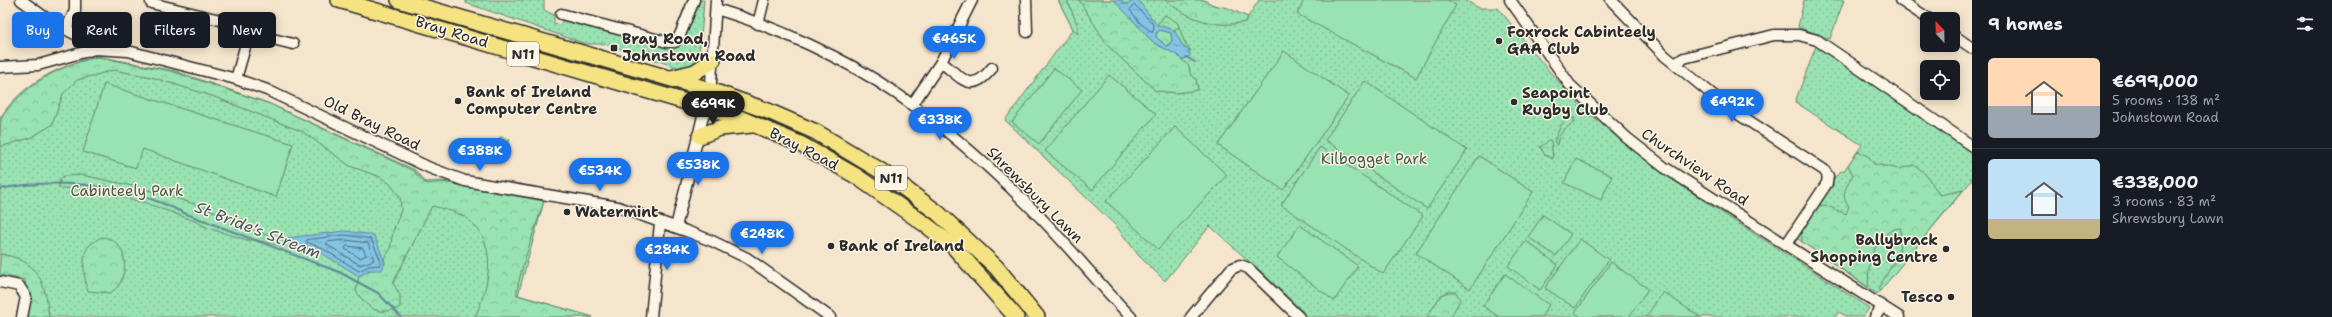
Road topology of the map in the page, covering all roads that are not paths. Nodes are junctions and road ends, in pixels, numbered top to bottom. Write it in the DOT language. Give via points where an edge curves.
graph roads {
  1 [pos="21,0"];
  2 [pos="76,0"];
  3 [pos="339,0"];
  4 [pos="399,0"];
  5 [pos="694,0"];
  6 [pos="764,0"];
  7 [pos="972,0"];
  8 [pos="1026,0"];
  9 [pos="1510,0"];
  10 [pos="1611,0"];
  11 [pos="1900,0"];
  12 [pos="151,3"];
  13 [pos="716,4"];
  14 [pos="1920,13"];
  15 [pos="561,14"];
  16 [pos="218,20"];
  17 [pos="758,24"];
  18 [pos="66,29"];
  19 [pos="1027,32"];
  20 [pos="276,40"];
  21 [pos="1960,40"];
  22 [pos="293,44"];
  23 [pos="245,48"];
  24 [pos="1972,48"];
  25 [pos="95,49"];
  26 [pos="713,60"];
  27 [pos="941,62"];
  28 [pos="1675,64"];
  29 [pos="0,67"];
  30 [pos="992,68"];
  31 [pos="0,70"];
  32 [pos="670,78"];
  33 [pos="236,79"];
  34 [pos="710,90"];
  35 [pos="912,105"];
  36 [pos="705,109"];
  37 [pos="755,125"];
  38 [pos="700,136"];
  39 [pos="1972,146"];
  40 [pos="660,223"];
  41 [pos="676,227"];
  42 [pos="1786,245"];
  43 [pos="0,282"];
  44 [pos="1882,308"];
  45 [pos="22,317"];
  46 [pos="651,317"];
  47 [pos="830,317"];
  48 [pos="1016,317"];
  49 [pos="1037,317"];
  50 [pos="1130,317"];
  51 [pos="1191,317"];
  52 [pos="1299,317"];
  53 [pos="1876,317"];
  54 [pos="1899,317"];
  1 -- 18 [label="street"];
  2 -- 18 [label="street" via="75,11"];
  3 -- 36 [label="highway, Bray Road / N11"];
  4 -- 32 [label="highway, Bray Road / N11"];
  5 -- 15 [label="street" via="675,42"];
  6 -- 17 [label="street"];
  7 -- 27 [label="street"];
  8 -- 19 [label="street"];
  9 -- 42 [label="street, Churchview Road" via="1570,85 1592,108 1664,167"];
  10 -- 28 [label="street" via="1664,56"];
  11 -- 14 [label="street"];
  12 -- 16 [label="street"];
  13 -- 17 [label="street, Shrewsbury Lawn"];
  13 -- 26 [label="street"];
  17 -- 35 [label="street, Shrewsbury Lawn" via="820,51 896,93"];
  18 -- 25 [label="street" via="88,41"];
  20 -- 22 [label="street"];
  21 -- 24 [label="street"];
  23 -- 33 [label="street"];
  25 -- 29 [label="street, Old Bray Road" via="38,64"];
  25 -- 33 [label="street, Old Bray Road" via="128,51"];
  26 -- 32 [label="highway" via="695,72"];
  26 -- 34 [label="street"];
  27 -- 30 [label="street" via="964,80 972,83 983,80"];
  27 -- 35 [label="street"];
  28 -- 39 [label="street" via="1684,58 1774,35 1799,35 1817,40"];
  28 -- 42 [label="street" via="1729,108 1824,170 1828,176 1827,183"];
  29 -- 31 [label="street"];
  32 -- 34 [label="highway, Bray Road / N11"];
  33 -- 40 [label="street, Old Bray Road" via="282,96 436,170 465,181 618,208"];
  34 -- 36 [label="street"];
  34 -- 49 [label="highway, Bray Road / N11" via="816,132 899,183 938,213 996,267"];
  35 -- 50 [label="street, Shrewsbury Lawn" via="960,142 1041,218"];
  36 -- 37 [label="highway, Bray Road / N11" via="737,117"];
  36 -- 38 [label="street"];
  37 -- 38 [label="highway" via="720,128"];
  37 -- 48 [label="highway, Bray Road / N11" via="802,145 898,204 952,246"];
  38 -- 41 [label="street"];
  40 -- 41 [label="street, Old Bray Road"];
  40 -- 46 [label="street"];
  41 -- 47 [label="street, Old Bray Road" via="747,258"];
  42 -- 44 [label="street, Churchview Road"];
  43 -- 45 [label="street" via="18,286 26,297"];
  44 -- 53 [label="street"];
  44 -- 54 [label="street, Churchview Road"];
  51 -- 52 [label="street" via="1231,269 1240,265 1248,268"];
}
